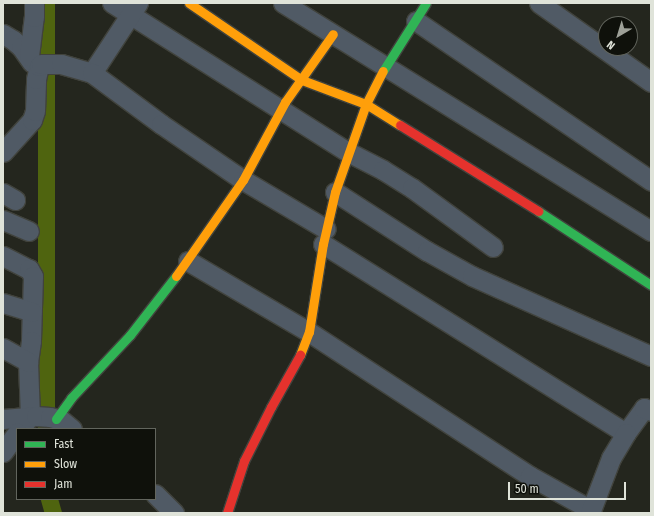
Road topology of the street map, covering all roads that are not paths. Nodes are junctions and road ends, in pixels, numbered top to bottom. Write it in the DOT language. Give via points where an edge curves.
graph roads {
  1 [pos="34,3"];
  2 [pos="112,3"];
  3 [pos="189,3"];
  4 [pos="283,3"];
  5 [pos="426,3"];
  6 [pos="539,3"];
  7 [pos="135,9"];
  8 [pos="416,21"];
  9 [pos="3,34"];
  10 [pos="333,34"];
  11 [pos="36,64"];
  12 [pos="385,67"];
  13 [pos="92,73"];
  14 [pos="302,80"];
  15 [pos="651,82"];
  16 [pos="366,104"];
  17 [pos="281,111"];
  18 [pos="3,152"];
  19 [pos="348,152"];
  20 [pos="243,180"];
  21 [pos="651,181"];
  22 [pos="335,192"];
  23 [pos="3,220"];
  24 [pos="29,231"];
  25 [pos="651,231"];
  26 [pos="325,237"];
  27 [pos="493,247"];
  28 [pos="3,256"];
  29 [pos="188,261"];
  30 [pos="651,285"];
  31 [pos="3,303"];
  32 [pos="32,312"];
  33 [pos="309,332"];
  34 [pos="3,348"];
  35 [pos="651,356"];
  36 [pos="28,362"];
  37 [pos="649,405"];
  38 [pos="4,418"];
  39 [pos="38,419"];
  40 [pos="69,428"];
  41 [pos="626,433"];
  42 [pos="16,435"];
  43 [pos="3,452"];
  44 [pos="156,495"];
  45 [pos="591,512"];
  46 [pos="174,513"];
  47 [pos="227,513"];
  1 -- 11 [label="street"];
  2 -- 7 [label="street"];
  3 -- 14 [label="street"];
  4 -- 10 [label="street"];
  5 -- 8 [label="street"];
  6 -- 15 [label="street"];
  7 -- 13 [label="street"];
  7 -- 17 [label="street"];
  8 -- 12 [label="street"];
  8 -- 21 [label="street"];
  9 -- 11 [label="street" via="13,40"];
  10 -- 12 [label="street"];
  10 -- 14 [label="street"];
  11 -- 13 [label="street" via="61,64"];
  11 -- 18 [label="street" via="35,111 32,120"];
  12 -- 16 [label="street"];
  12 -- 25 [label="street"];
  13 -- 20 [label="street"];
  14 -- 16 [label="street"];
  14 -- 17 [label="street"];
  16 -- 19 [label="street"];
  16 -- 30 [label="street" via="505,189"];
  17 -- 19 [label="street"];
  17 -- 20 [label="street"];
  19 -- 22 [label="street"];
  19 -- 27 [label="street" via="412,188"];
  20 -- 26 [label="street"];
  20 -- 29 [label="street"];
  22 -- 26 [label="street"];
  22 -- 35 [label="street" via="427,251 472,276"];
  23 -- 24 [label="street"];
  26 -- 33 [label="street"];
  26 -- 41 [label="street"];
  28 -- 32 [label="street" via="29,269 33,276"];
  29 -- 33 [label="street"];
  29 -- 39 [label="street" via="130,335 71,398"];
  31 -- 32 [label="street"];
  32 -- 36 [label="street"];
  33 -- 45 [label="street" via="530,476"];
  33 -- 47 [label="street" via="303,350 244,461"];
  34 -- 36 [label="street"];
  36 -- 39 [label="street"];
  37 -- 41 [label="street"];
  38 -- 39 [label="street"];
  39 -- 40 [label="street"];
  41 -- 45 [label="street" via="611,458"];
  42 -- 43 [label="street"];
  44 -- 46 [label="street"];
}
